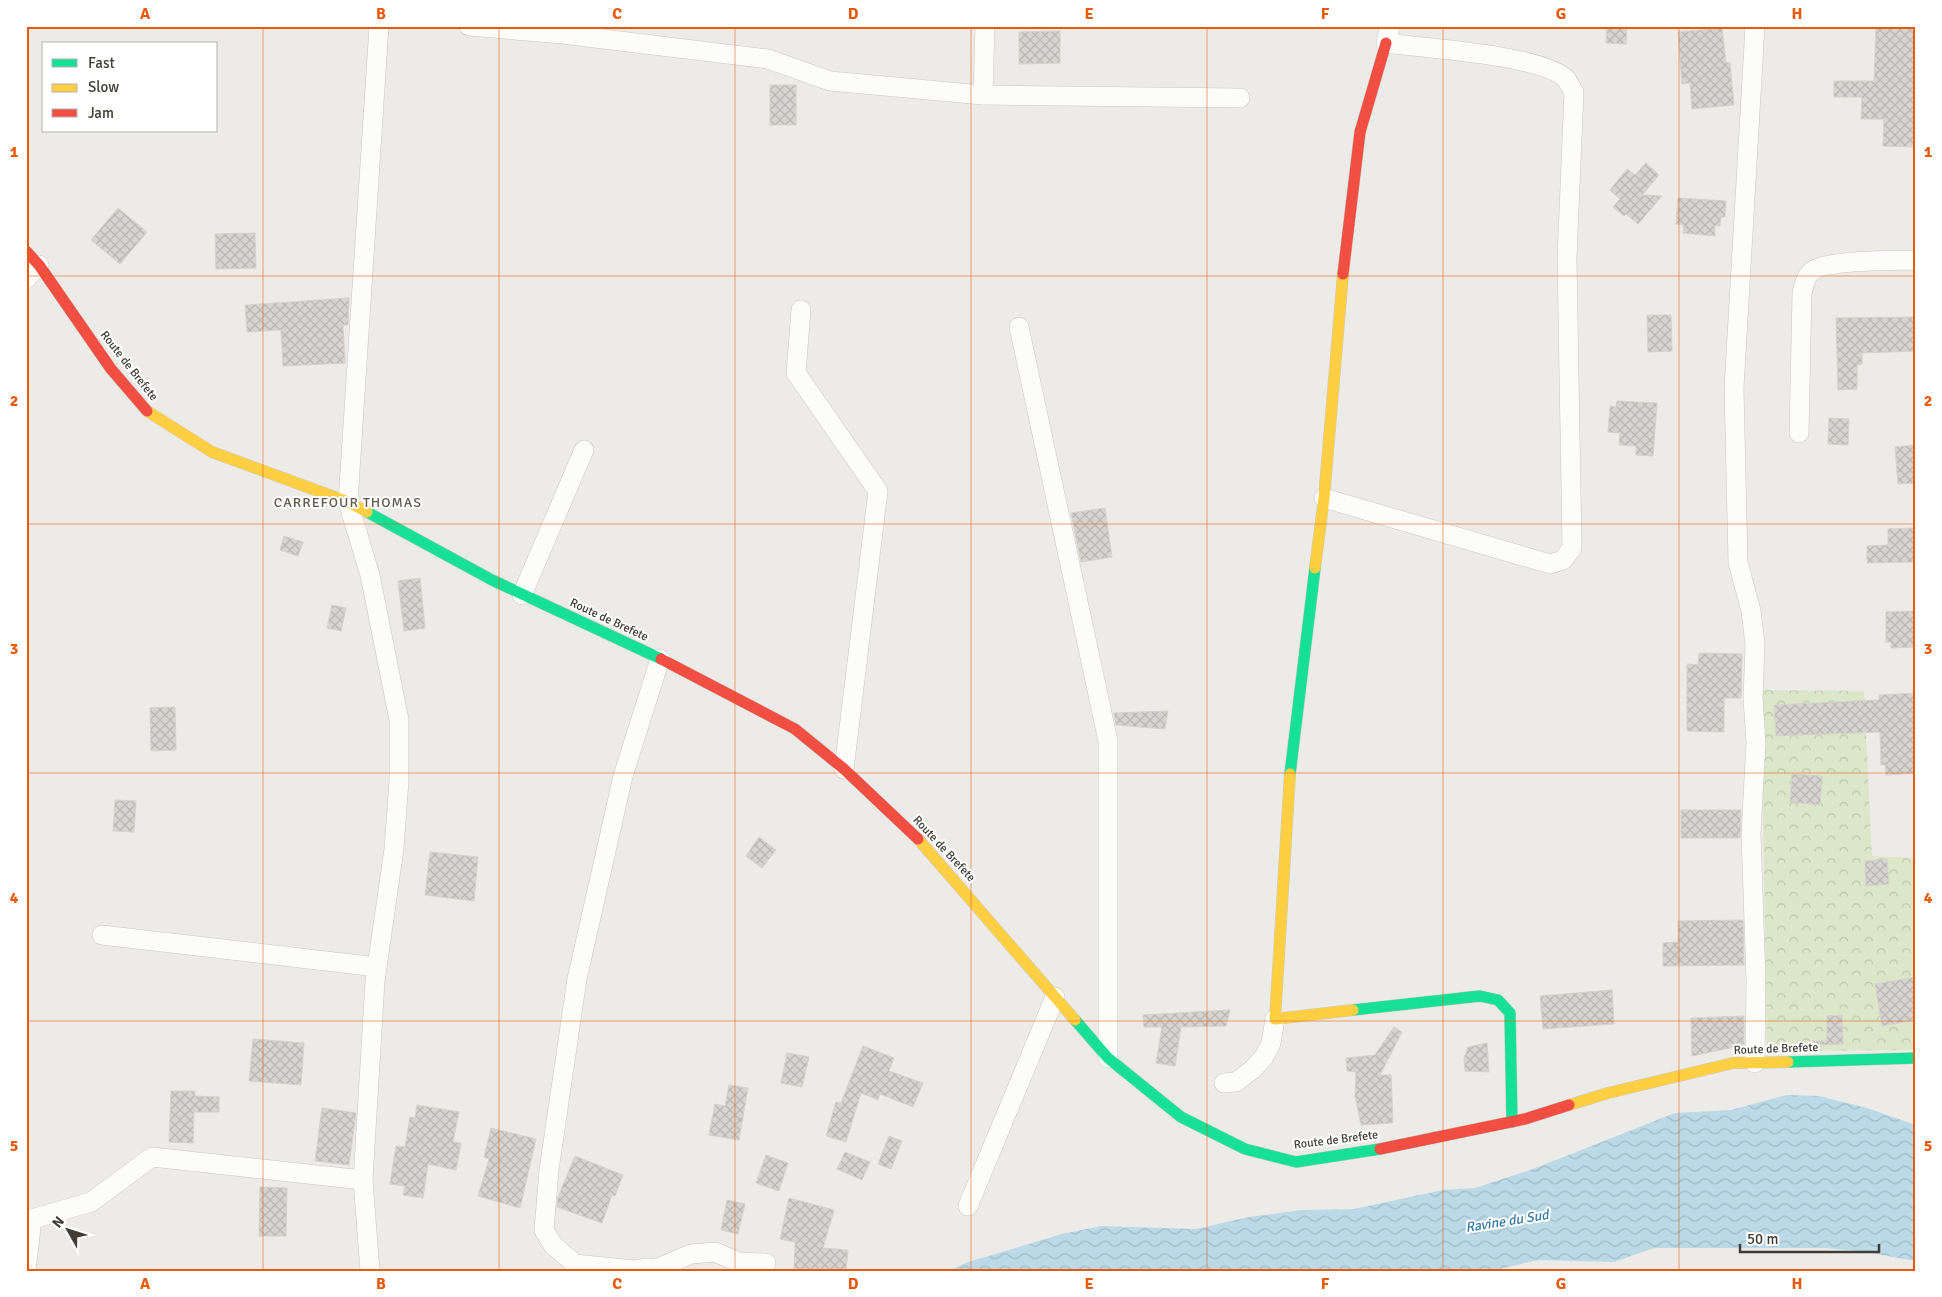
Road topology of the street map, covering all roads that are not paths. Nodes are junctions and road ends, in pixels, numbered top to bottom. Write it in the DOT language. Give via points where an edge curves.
graph roads {
  1 [pos="379,26"];
  2 [pos="469,26"];
  3 [pos="985,26"];
  4 [pos="1754,26"];
  5 [pos="1388,35"];
  6 [pos="983,95"];
  7 [pos="1240,98"];
  8 [pos="26,251"];
  9 [pos="1916,260"];
  10 [pos="39,265"];
  11 [pos="26,279"];
  12 [pos="801,310"];
  13 [pos="1019,327"];
  14 [pos="1800,432"];
  15 [pos="584,450"];
  16 [pos="1324,498"];
  17 [pos="348,502"];
  18 [pos="522,595"];
  19 [pos="660,659"];
  20 [pos="844,769"];
  21 [pos="102,934"];
  22 [pos="377,966"];
  23 [pos="1056,997"];
  24 [pos="1276,1019"];
  25 [pos="1108,1058"];
  26 [pos="1916,1058"];
  27 [pos="1755,1063"];
  28 [pos="1224,1083"];
  29 [pos="1512,1122"];
  30 [pos="363,1180"];
  31 [pos="968,1206"];
  32 [pos="766,1263"];
  33 [pos="26,1271"];
  34 [pos="370,1271"];
  1 -- 17 [label="street"];
  2 -- 6 [label="street" via="768,59 830,81"];
  3 -- 6 [label="street"];
  4 -- 27 [label="street" via="1734,388 1738,562 1756,644 1753,698 1756,743 1751,833"];
  5 -- 16 [label="street" via="1360,132 1341,288"];
  5 -- 16 [label="street" via="1525,61 1565,78 1574,92 1567,258 1572,548 1563,560 1550,564"];
  6 -- 7 [label="street"];
  8 -- 10 [label="street, Route de Brefete"];
  9 -- 14 [label="street" via="1840,263 1811,272 1802,293"];
  10 -- 11 [label="street"];
  10 -- 17 [label="street, Route de Brefete" via="111,369 149,414 212,452"];
  12 -- 20 [label="street" via="796,373 878,491"];
  13 -- 25 [label="street" via="1108,741"];
  15 -- 18 [label="street"];
  16 -- 24 [label="street" via="1289,781"];
  17 -- 18 [label="street, Route de Brefete"];
  17 -- 22 [label="street" via="370,575 399,720 394,849"];
  18 -- 19 [label="street, Route de Brefete"];
  19 -- 20 [label="street, Route de Brefete" via="795,729"];
  19 -- 32 [label="street" via="622,776 577,979 544,1230 553,1245 575,1264 656,1269 691,1254 715,1252 738,1262"];
  20 -- 23 [label="street, Route de Brefete" via="925,846"];
  21 -- 22 [label="street"];
  22 -- 30 [label="street"];
  23 -- 25 [label="street, Route de Brefete"];
  23 -- 31 [label="street"];
  24 -- 28 [label="street" via="1264,1057 1236,1082"];
  24 -- 29 [label="street" via="1491,996 1503,1002 1510,1013"];
  25 -- 29 [label="street, Route de Brefete" via="1181,1118 1245,1149 1296,1162 1357,1154"];
  26 -- 27 [label="street, Route de Brefete"];
  27 -- 29 [label="street, Route de Brefete" via="1733,1063 1617,1091"];
  30 -- 33 [label="street" via="152,1157 91,1202 32,1219"];
  30 -- 34 [label="street"];
}
